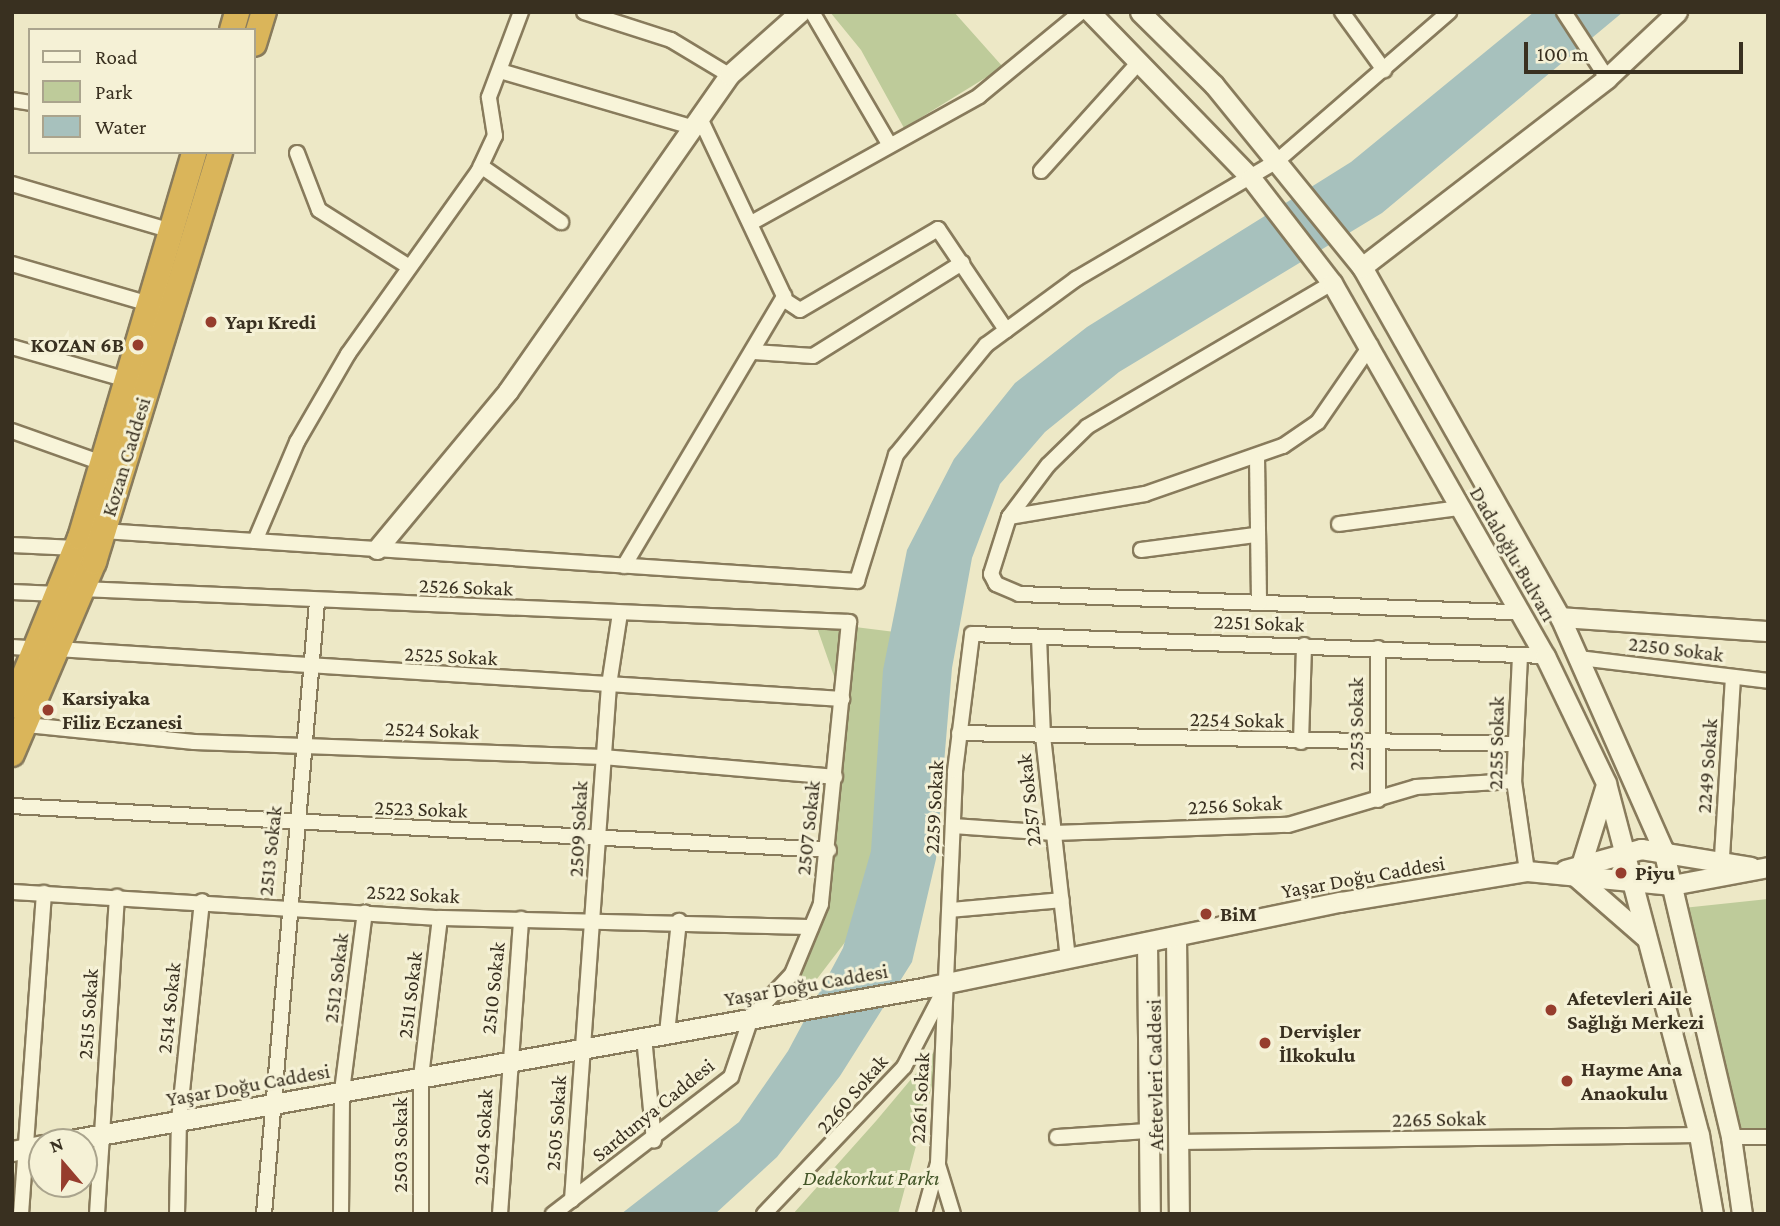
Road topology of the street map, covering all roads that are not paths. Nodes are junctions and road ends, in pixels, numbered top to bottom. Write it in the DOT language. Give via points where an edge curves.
graph roads {
  1 [pos="264,12"];
  2 [pos="521,12"];
  3 [pos="584,12"];
  4 [pos="800,12"];
  5 [pos="812,12"];
  6 [pos="1081,12"];
  7 [pos="1090,12"];
  8 [pos="1140,12"];
  9 [pos="1342,12"];
  10 [pos="1449,12"];
  11 [pos="1564,12"];
  12 [pos="1677,12"];
  13 [pos="256,38"];
  14 [pos="1140,61"];
  15 [pos="1384,69"];
  16 [pos="500,71"];
  17 [pos="729,75"];
  18 [pos="1607,78"];
  19 [pos="695,122"];
  20 [pos="889,144"];
  21 [pos="297,153"];
  22 [pos="193,154"];
  23 [pos="219,154"];
  24 [pos="1278,161"];
  25 [pos="481,166"];
  26 [pos="1041,171"];
  27 [pos="1251,178"];
  28 [pos="12,184"];
  29 [pos="561,222"];
  30 [pos="752,222"];
  31 [pos="172,231"];
  32 [pos="1356,259"];
  33 [pos="961,263"];
  34 [pos="12,264"];
  35 [pos="406,265"];
  36 [pos="1332,283"];
  37 [pos="783,299"];
  38 [pos="150,304"];
  39 [pos="1006,330"];
  40 [pos="1371,345"];
  41 [pos="12,347"];
  42 [pos="754,352"];
  43 [pos="127,380"];
  44 [pos="12,431"];
  45 [pos="1257,457"];
  46 [pos="102,463"];
  47 [pos="1459,508"];
  48 [pos="1009,517"];
  49 [pos="1339,524"];
  50 [pos="103,531"];
  51 [pos="1255,534"];
  52 [pos="255,541"];
  53 [pos="12,545"];
  54 [pos="76,548"];
  55 [pos="377,549"];
  56 [pos="1141,550"];
  57 [pos="624,566"];
  58 [pos="12,592"];
  59 [pos="70,592"];
  60 [pos="317,602"];
  61 [pos="1259,603"];
  62 [pos="1518,611"];
  63 [pos="620,613"];
  64 [pos="1560,617"];
  65 [pos="849,622"];
  66 [pos="1768,631"];
  67 [pos="972,634"];
  68 [pos="1039,637"];
  69 [pos="1304,645"];
  70 [pos="12,647"];
  71 [pos="1378,648"];
  72 [pos="48,649"];
  73 [pos="1520,656"];
  74 [pos="1545,656"];
  75 [pos="1580,658"];
  76 [pos="309,668"];
  77 [pos="1733,677"];
  78 [pos="1768,681"];
  79 [pos="609,685"];
  80 [pos="842,699"];
  81 [pos="20,715"];
  82 [pos="959,733"];
  83 [pos="1043,736"];
  84 [pos="1301,742"];
  85 [pos="1377,743"];
  86 [pos="1516,744"];
  87 [pos="305,746"];
  88 [pos="12,754"];
  89 [pos="604,757"];
  90 [pos="835,778"];
  91 [pos="1514,781"];
  92 [pos="1606,783"];
  93 [pos="1378,800"];
  94 [pos="12,806"];
  95 [pos="293,824"];
  96 [pos="953,826"];
  97 [pos="1054,833"];
  98 [pos="599,836"];
  99 [pos="1663,849"];
  100 [pos="829,850"];
  101 [pos="1622,853"];
  102 [pos="1722,858"];
  103 [pos="1759,867"];
  104 [pos="1571,870"];
  105 [pos="1527,872"];
  106 [pos="1629,884"];
  107 [pos="1672,885"];
  108 [pos="12,892"];
  109 [pos="44,893"];
  110 [pos="117,897"];
  111 [pos="1062,900"];
  112 [pos="202,901"];
  113 [pos="285,908"];
  114 [pos="950,910"];
  115 [pos="365,912"];
  116 [pos="440,918"];
  117 [pos="521,919"];
  118 [pos="594,920"];
  119 [pos="679,921"];
  120 [pos="811,926"];
  121 [pos="1176,936"];
  122 [pos="1645,937"];
  123 [pos="1147,942"];
  124 [pos="1069,958"];
  125 [pos="948,983"];
  126 [pos="751,1018"];
  127 [pos="667,1033"];
  128 [pos="644,1037"];
  129 [pos="584,1048"];
  130 [pos="507,1062"];
  131 [pos="421,1077"];
  132 [pos="342,1091"];
  133 [pos="269,1104"];
  134 [pos="179,1120"];
  135 [pos="1148,1132"];
  136 [pos="101,1134"];
  137 [pos="98,1135"];
  138 [pos="1699,1135"];
  139 [pos="1057,1137"];
  140 [pos="1731,1137"];
  141 [pos="1768,1137"];
  142 [pos="654,1141"];
  143 [pos="1178,1142"];
  144 [pos="26,1148"];
  145 [pos="937,1163"];
  146 [pos="572,1200"];
  147 [pos="21,1214"];
  148 [pos="97,1214"];
  149 [pos="177,1214"];
  150 [pos="264,1214"];
  151 [pos="341,1214"];
  152 [pos="421,1214"];
  153 [pos="500,1214"];
  154 [pos="553,1214"];
  155 [pos="764,1214"];
  156 [pos="924,1214"];
  157 [pos="953,1214"];
  158 [pos="1150,1214"];
  159 [pos="1179,1214"];
  160 [pos="1713,1214"];
  161 [pos="1742,1214"];
  1 -- 13 [label="highway"];
  2 -- 16 [label="street"];
  3 -- 17 [label="street" via="671,40"];
  4 -- 17 [label="main road"];
  5 -- 20 [label="street"];
  6 -- 20 [label="street" via="979,96"];
  7 -- 14 [label="main road, Dadaloğlu Bulvarı"];
  8 -- 24 [label="main road, Dadaloğlu Bulvarı" via="1214,85"];
  9 -- 15 [label="street"];
  10 -- 15 [label="street"];
  11 -- 18 [label="street"];
  12 -- 18 [label="main road"];
  14 -- 26 [label="street"];
  14 -- 27 [label="main road, Dadaloğlu Bulvarı"];
  15 -- 24 [label="street"];
  16 -- 19 [label="street"];
  16 -- 25 [label="street" via="489,97 495,136"];
  17 -- 19 [label="main road"];
  18 -- 32 [label="main road"];
  19 -- 30 [label="street"];
  19 -- 55 [label="main road" via="508,391"];
  20 -- 30 [label="street"];
  21 -- 35 [label="street" via="318,210"];
  22 -- 31 [label="highway, Kozan Caddesi"];
  23 -- 50 [label="highway, Kozan Caddesi"];
  24 -- 27 [label="street"];
  24 -- 32 [label="main road, Dadaloğlu Bulvarı"];
  25 -- 29 [label="street"];
  25 -- 35 [label="street"];
  27 -- 36 [label="main road, Dadaloğlu Bulvarı"];
  27 -- 39 [label="street" via="1076,279"];
  28 -- 31 [label="street"];
  30 -- 37 [label="street"];
  31 -- 38 [label="highway, Kozan Caddesi"];
  32 -- 64 [label="main road, Dadaloğlu Bulvarı"];
  33 -- 37 [label="street" via="938,229 930,229 800,310"];
  33 -- 39 [label="street"];
  33 -- 42 [label="street" via="813,356"];
  34 -- 38 [label="street"];
  35 -- 52 [label="street" via="297,442"];
  36 -- 40 [label="main road, Dadaloğlu Bulvarı"];
  36 -- 48 [label="street" via="1087,427 1048,465"];
  37 -- 42 [label="street"];
  38 -- 43 [label="highway, Kozan Caddesi"];
  39 -- 57 [label="street" via="986,345 896,455 857,582"];
  40 -- 45 [label="street" via="1318,422"];
  40 -- 47 [label="main road, Dadaloğlu Bulvarı"];
  41 -- 43 [label="street"];
  42 -- 57 [label="street"];
  43 -- 46 [label="highway, Kozan Caddesi"];
  44 -- 46 [label="street"];
  45 -- 48 [label="street" via="1131,498"];
  45 -- 51 [label="street"];
  46 -- 54 [label="highway, Kozan Caddesi"];
  47 -- 49 [label="street"];
  47 -- 62 [label="main road, Dadaloğlu Bulvarı"];
  48 -- 61 [label="street" via="991,574 996,584 1019,594"];
  50 -- 52 [label="street"];
  50 -- 59 [label="highway, Kozan Caddesi"];
  51 -- 56 [label="street"];
  51 -- 61 [label="street"];
  52 -- 55 [label="street"];
  53 -- 54 [label="street"];
  54 -- 59 [label="highway, Kozan Caddesi"];
  55 -- 57 [label="street"];
  58 -- 59 [label="street, 2526 Sokak"];
  59 -- 60 [label="street, 2526 Sokak"];
  59 -- 72 [label="highway, Kozan Caddesi"];
  60 -- 63 [label="street, 2526 Sokak"];
  60 -- 76 [label="street, 2513 Sokak"];
  61 -- 62 [label="street"];
  62 -- 74 [label="main road, Dadaloğlu Bulvarı"];
  63 -- 65 [label="street, 2526 Sokak"];
  63 -- 79 [label="street, 2509 Sokak"];
  64 -- 66 [label="main road"];
  64 -- 75 [label="main road, Dadaloğlu Bulvarı"];
  65 -- 80 [label="street, 2507 Sokak"];
  67 -- 68 [label="street, 2251 Sokak"];
  67 -- 82 [label="street, 2259 Sokak"];
  68 -- 69 [label="street, 2251 Sokak"];
  68 -- 83 [label="street, 2257 Sokak"];
  69 -- 71 [label="street, 2251 Sokak"];
  69 -- 84 [label="street"];
  70 -- 72 [label="street, 2525 Sokak"];
  71 -- 73 [label="street, 2251 Sokak"];
  71 -- 85 [label="street, 2253 Sokak"];
  72 -- 76 [label="street, 2525 Sokak"];
  72 -- 81 [label="highway, Kozan Caddesi"];
  73 -- 74 [label="street, 2251 Sokak"];
  73 -- 86 [label="street, 2255 Sokak"];
  74 -- 92 [label="main road, Dadaloğlu Bulvarı"];
  75 -- 77 [label="street, 2250 Sokak"];
  75 -- 99 [label="main road, Dadaloğlu Bulvarı"];
  76 -- 79 [label="street, 2525 Sokak"];
  76 -- 87 [label="street, 2513 Sokak"];
  77 -- 78 [label="street, 2250 Sokak"];
  77 -- 102 [label="street, 2249 Sokak"];
  79 -- 80 [label="street, 2525 Sokak"];
  79 -- 89 [label="street, 2509 Sokak"];
  80 -- 90 [label="street, 2507 Sokak"];
  81 -- 87 [label="street, 2524 Sokak"];
  81 -- 88 [label="highway, Kozan Caddesi"];
  82 -- 83 [label="street, 2254 Sokak"];
  82 -- 96 [label="street, 2259 Sokak"];
  83 -- 84 [label="street, 2254 Sokak"];
  83 -- 97 [label="street, 2257 Sokak"];
  84 -- 85 [label="street, 2254 Sokak"];
  85 -- 86 [label="street, 2254 Sokak"];
  85 -- 93 [label="street, 2253 Sokak"];
  86 -- 91 [label="street, 2255 Sokak"];
  87 -- 89 [label="street, 2524 Sokak"];
  87 -- 95 [label="street, 2513 Sokak"];
  89 -- 90 [label="street, 2524 Sokak"];
  89 -- 98 [label="street, 2509 Sokak"];
  90 -- 100 [label="street, 2507 Sokak"];
  91 -- 93 [label="street, 2256 Sokak" via="1416,787"];
  91 -- 105 [label="street, 2255 Sokak"];
  92 -- 101 [label="main road, Dadaloğlu Bulvarı"];
  92 -- 104 [label="main road"];
  93 -- 97 [label="street, 2256 Sokak" via="1288,825"];
  94 -- 95 [label="street, 2523 Sokak"];
  95 -- 98 [label="street, 2523 Sokak"];
  95 -- 113 [label="street, 2513 Sokak"];
  96 -- 97 [label="street, 2256 Sokak"];
  96 -- 114 [label="street, 2259 Sokak"];
  97 -- 111 [label="street, 2257 Sokak"];
  98 -- 100 [label="street, 2523 Sokak"];
  98 -- 118 [label="street, 2509 Sokak"];
  99 -- 101 [label="main road"];
  99 -- 102 [label="main road"];
  99 -- 107 [label="main road, Dadaloğlu Bulvarı"];
  100 -- 120 [label="street, 2507 Sokak"];
  101 -- 104 [label="main road"];
  101 -- 106 [label="main road, Dadaloğlu Bulvarı"];
  102 -- 103 [label="main road"];
  103 -- 107 [label="main road"];
  104 -- 105 [label="main road, Yaşar Doğu Caddesi"];
  104 -- 106 [label="main road"];
  104 -- 122 [label="main road"];
  105 -- 121 [label="main road, Yaşar Doğu Caddesi"];
  106 -- 107 [label="main road"];
  106 -- 122 [label="main road, Dadaloğlu Bulvarı"];
  107 -- 140 [label="main road, Dadaloğlu Bulvarı"];
  108 -- 109 [label="street, 2522 Sokak"];
  109 -- 110 [label="street, 2522 Sokak"];
  109 -- 144 [label="street"];
  110 -- 112 [label="street, 2522 Sokak"];
  110 -- 136 [label="street, 2515 Sokak"];
  111 -- 114 [label="street"];
  111 -- 124 [label="street, 2257 Sokak"];
  112 -- 113 [label="street, 2522 Sokak"];
  112 -- 134 [label="street, 2514 Sokak"];
  113 -- 115 [label="street, 2522 Sokak"];
  113 -- 133 [label="street, 2513 Sokak"];
  114 -- 125 [label="street, 2259 Sokak"];
  115 -- 116 [label="street, 2522 Sokak"];
  115 -- 132 [label="street, 2512 Sokak"];
  116 -- 117 [label="street, 2522 Sokak"];
  116 -- 131 [label="street, 2511 Sokak"];
  117 -- 118 [label="street, 2522 Sokak"];
  117 -- 130 [label="street, 2510 Sokak"];
  118 -- 119 [label="street, 2522 Sokak"];
  118 -- 129 [label="street, 2509 Sokak"];
  119 -- 120 [label="street, 2522 Sokak"];
  119 -- 127 [label="street"];
  120 -- 126 [label="street, 2507 Sokak" via="792,974"];
  121 -- 123 [label="main road, Yaşar Doğu Caddesi"];
  121 -- 143 [label="main road, Afetevleri Caddesi"];
  122 -- 138 [label="main road, Dadaloğlu Bulvarı"];
  123 -- 124 [label="main road, Yaşar Doğu Caddesi"];
  123 -- 135 [label="main road, Afetevleri Caddesi"];
  124 -- 125 [label="main road, Yaşar Doğu Caddesi"];
  125 -- 126 [label="main road, Yaşar Doğu Caddesi"];
  125 -- 145 [label="street, 2261 Sokak"];
  125 -- 155 [label="street, 2260 Sokak" via="904,1067"];
  126 -- 127 [label="main road, Yaşar Doğu Caddesi"];
  126 -- 142 [label="street, Sardunya Caddesi" via="731,1077"];
  127 -- 128 [label="main road, Yaşar Doğu Caddesi"];
  128 -- 129 [label="main road, Yaşar Doğu Caddesi"];
  128 -- 142 [label="street"];
  129 -- 130 [label="main road, Yaşar Doğu Caddesi"];
  129 -- 146 [label="street, 2505 Sokak"];
  130 -- 131 [label="main road, Yaşar Doğu Caddesi"];
  130 -- 153 [label="street, 2504 Sokak"];
  131 -- 132 [label="main road, Yaşar Doğu Caddesi"];
  131 -- 152 [label="street, 2503 Sokak"];
  132 -- 133 [label="main road, Yaşar Doğu Caddesi"];
  132 -- 151 [label="street, 2512 Sokak"];
  133 -- 134 [label="main road, Yaşar Doğu Caddesi"];
  133 -- 150 [label="street, 2513 Sokak"];
  134 -- 136 [label="main road, Yaşar Doğu Caddesi"];
  134 -- 149 [label="street, 2514 Sokak"];
  135 -- 139 [label="street"];
  135 -- 158 [label="main road, Afetevleri Caddesi"];
  136 -- 137 [label="main road, Yaşar Doğu Caddesi"];
  136 -- 148 [label="street, 2515 Sokak"];
  138 -- 143 [label="street, 2265 Sokak"];
  138 -- 160 [label="main road, Dadaloğlu Bulvarı"];
  140 -- 141 [label="street"];
  140 -- 161 [label="main road, Dadaloğlu Bulvarı"];
  142 -- 146 [label="street, Sardunya Caddesi"];
  143 -- 159 [label="main road, Afetevleri Caddesi"];
  144 -- 147 [label="street"];
  145 -- 156 [label="street, 2261 Sokak"];
  145 -- 157 [label="street"];
  146 -- 154 [label="street, Sardunya Caddesi"];
}
